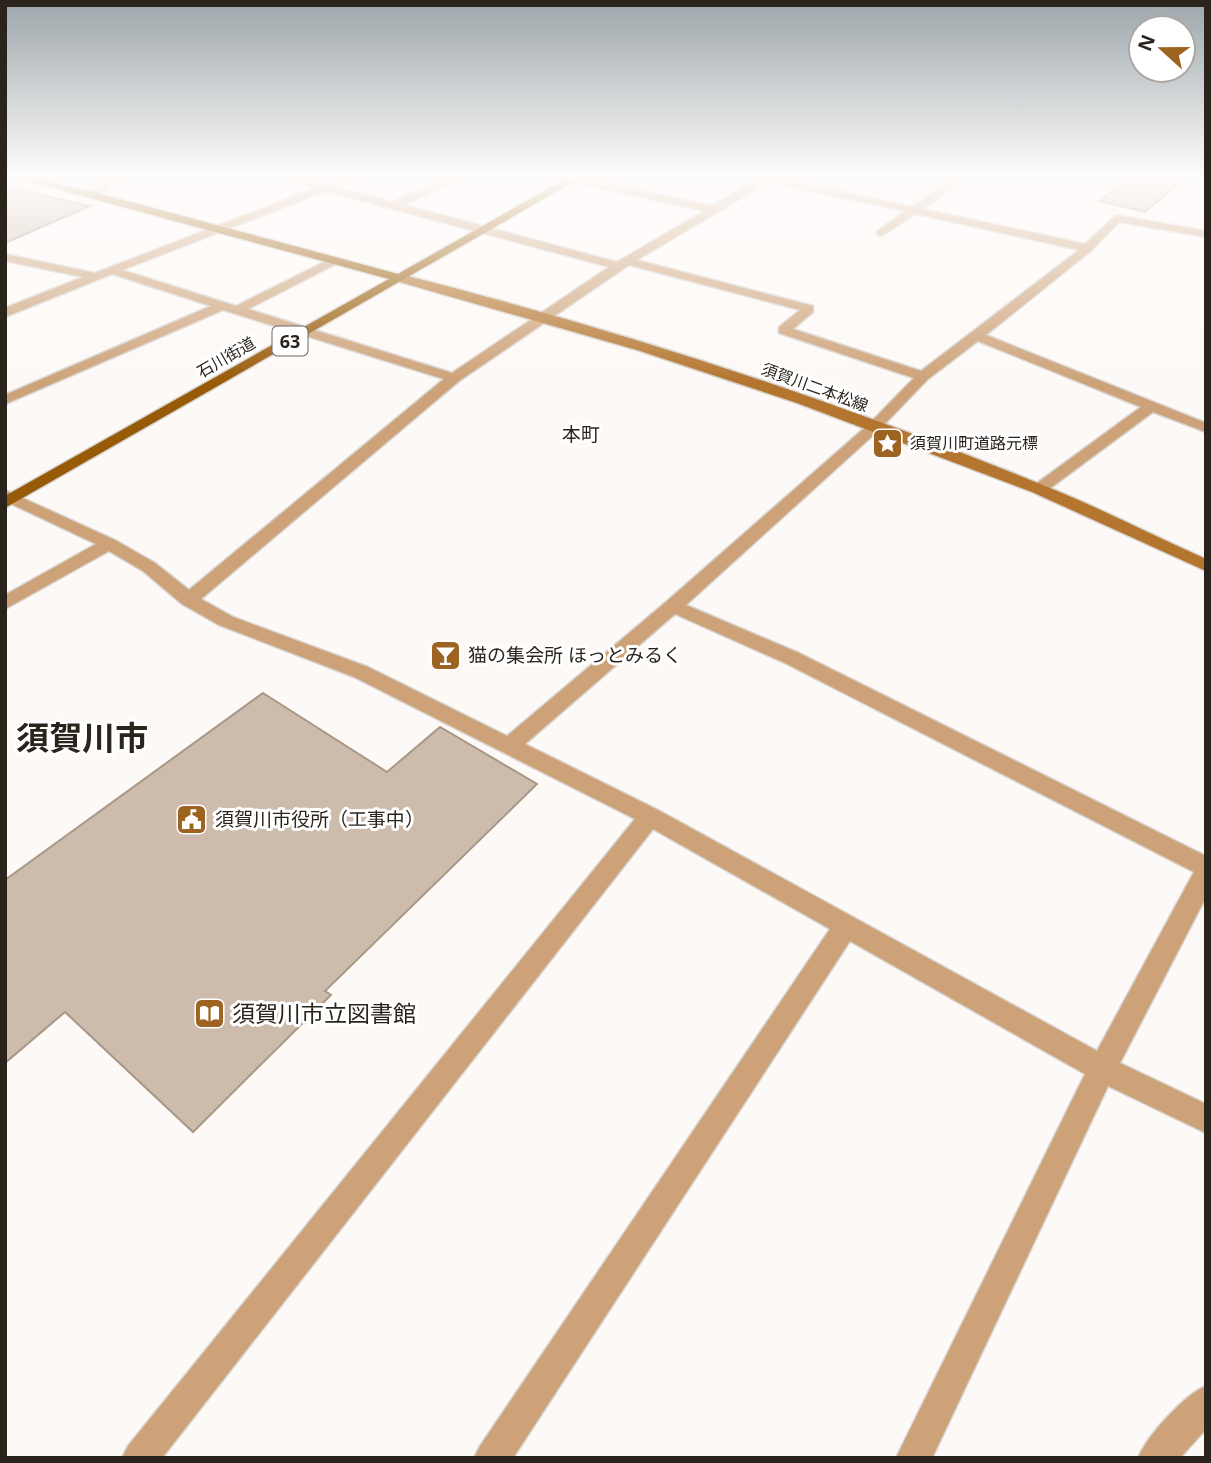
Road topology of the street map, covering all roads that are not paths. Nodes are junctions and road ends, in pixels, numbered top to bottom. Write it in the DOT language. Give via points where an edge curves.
graph roads {
  1 [pos="173,246"];
  2 [pos="285,246"];
  3 [pos="454,246"];
  4 [pos="549,246"];
  5 [pos="653,246"];
  6 [pos="1079,246"];
  7 [pos="1087,248"];
  8 [pos="5,257"];
  9 [pos="336,260"];
  10 [pos="623,264"];
  11 [pos="113,271"];
  12 [pos="99,277"];
  13 [pos="400,278"];
  14 [pos="221,306"];
  15 [pos="237,310"];
  16 [pos="5,313"];
  17 [pos="543,316"];
  18 [pos="305,332"];
  19 [pos="977,336"];
  20 [pos="923,376"];
  21 [pos="454,378"];
  22 [pos="5,400"];
  23 [pos="1151,407"];
  24 [pos="874,427"];
  25 [pos="1206,428"];
  26 [pos="1039,489"];
  27 [pos="8,499"];
  28 [pos="109,544"];
  29 [pos="1206,566"];
  30 [pos="189,600"];
  31 [pos="5,603"];
  32 [pos="673,607"];
  33 [pos="509,746"];
  34 [pos="650,817"];
  35 [pos="1206,867"];
  36 [pos="1206,873"];
  37 [pos="846,926"];
  38 [pos="1102,1069"];
  39 [pos="1206,1119"];
  40 [pos="1206,1403"];
  41 [pos="140,1458"];
  42 [pos="492,1458"];
  43 [pos="914,1458"];
  44 [pos="1156,1458"];
  1 -- 11 [label="street"];
  2 -- 9 [label="main road"];
  3 -- 13 [label="main road, 石川街道 / 63"];
  4 -- 10 [label="street"];
  5 -- 10 [label="street"];
  6 -- 7 [label="street"];
  7 -- 19 [label="street"];
  8 -- 12 [label="street"];
  9 -- 13 [label="main road"];
  9 -- 15 [label="street"];
  10 -- 17 [label="street"];
  10 -- 20 [label="street" via="809,309 784,330"];
  11 -- 12 [label="street"];
  11 -- 14 [label="street"];
  12 -- 16 [label="street"];
  13 -- 17 [label="main road, 須賀川二本松線"];
  13 -- 18 [label="main road, 石川街道 / 63"];
  14 -- 15 [label="street"];
  14 -- 22 [label="street"];
  15 -- 18 [label="street"];
  17 -- 21 [label="street"];
  17 -- 24 [label="main road, 須賀川二本松線" via="724,373"];
  18 -- 21 [label="street"];
  18 -- 27 [label="main road, 石川街道 / 63"];
  19 -- 20 [label="street"];
  19 -- 23 [label="street"];
  20 -- 24 [label="street"];
  21 -- 30 [label="street"];
  23 -- 25 [label="street"];
  23 -- 26 [label="street"];
  24 -- 26 [label="main road, 須賀川二本松線"];
  24 -- 32 [label="street"];
  26 -- 29 [label="main road, 須賀川二本松線"];
  27 -- 28 [label="street"];
  28 -- 30 [label="street" via="149,567"];
  28 -- 31 [label="street"];
  30 -- 33 [label="street" via="226,621 361,672"];
  32 -- 33 [label="street"];
  32 -- 35 [label="street" via="792,658"];
  33 -- 34 [label="street"];
  34 -- 37 [label="street"];
  34 -- 41 [label="street"];
  36 -- 38 [label="street"];
  37 -- 38 [label="street"];
  37 -- 42 [label="street"];
  38 -- 39 [label="street"];
  38 -- 43 [label="street"];
  40 -- 44 [label="street"];
}
